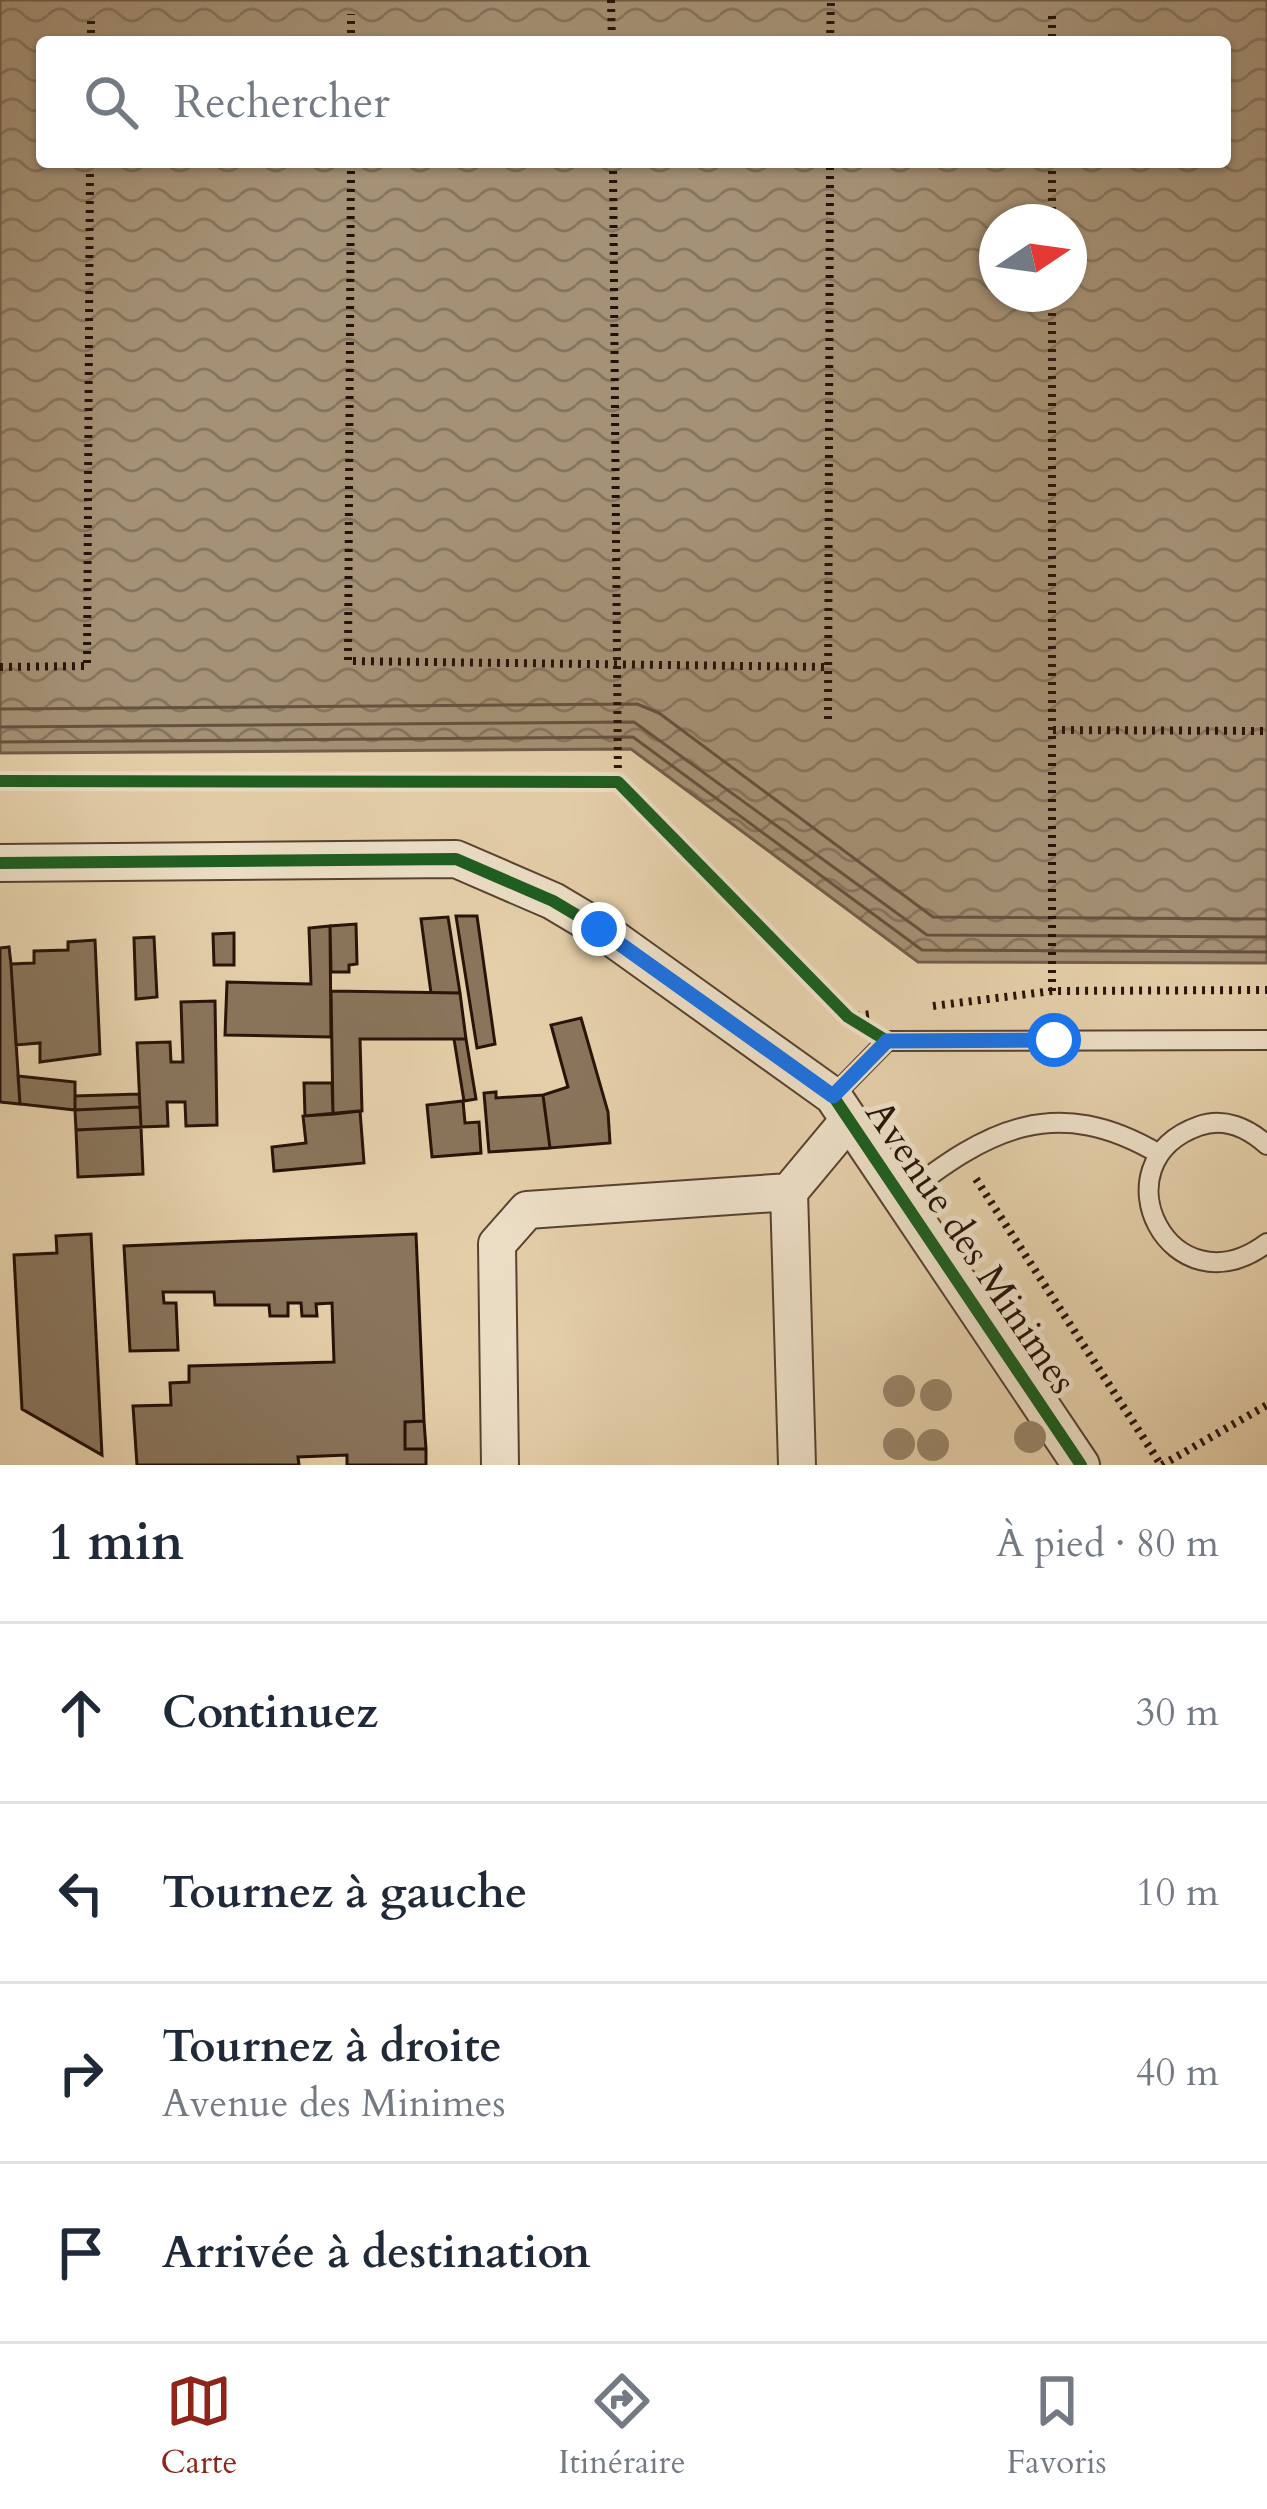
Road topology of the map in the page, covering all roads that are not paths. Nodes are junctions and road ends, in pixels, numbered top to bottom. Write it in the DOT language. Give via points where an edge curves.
graph roads {
  1 [pos="0,862"];
  2 [pos="1267,1040"];
  3 [pos="841,1108"];
  4 [pos="1267,1145"];
  5 [pos="1160,1154"];
  6 [pos="790,1192"];
  7 [pos="902,1198"];
  8 [pos="1267,1244"];
  9 [pos="500,1465"];
  10 [pos="797,1465"];
  11 [pos="1082,1465"];
  1 -- 3 [label="street, Avenue des Minimes" via="456,859 599,929"];
  2 -- 3 [label="lane" via="887,1041"];
  3 -- 6 [label="street"];
  3 -- 7 [label="street, Avenue des Minimes"];
  4 -- 5 [label="lane" via="1228,1123 1204,1124"];
  5 -- 7 [label="lane" via="1117,1129 1020,1124 958,1152"];
  5 -- 8 [label="lane" via="1147,1189 1169,1244 1214,1264"];
  6 -- 9 [label="street" via="527,1210 510,1225 497,1244"];
  6 -- 10 [label="street"];
  7 -- 11 [label="street, Avenue des Minimes"];
}
